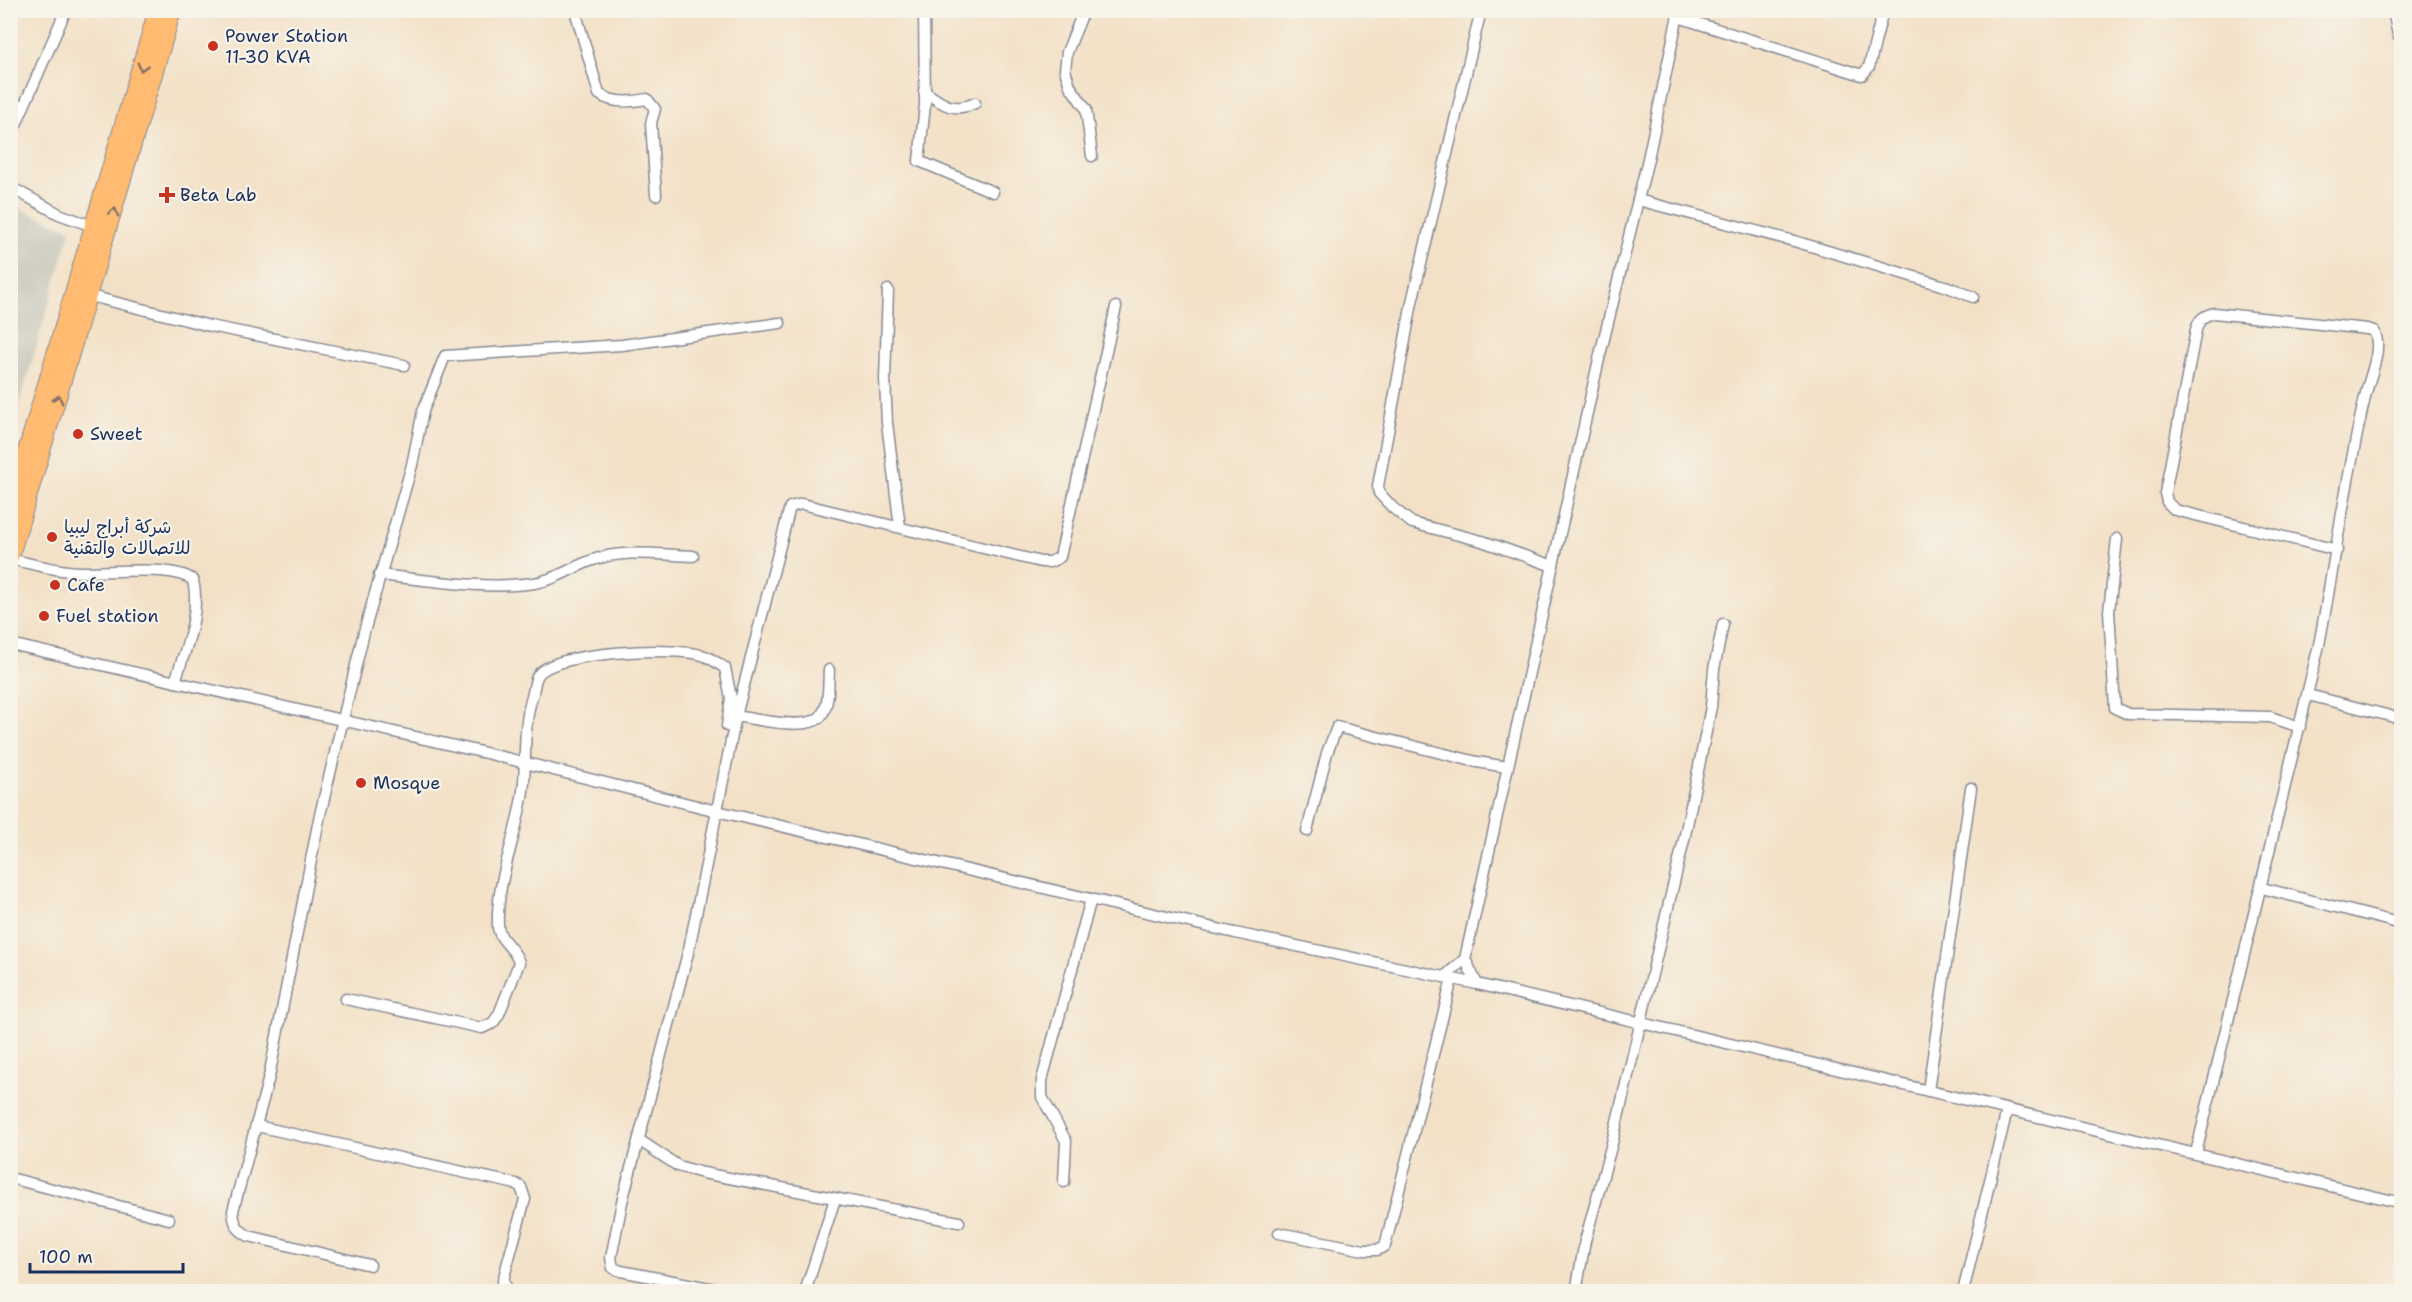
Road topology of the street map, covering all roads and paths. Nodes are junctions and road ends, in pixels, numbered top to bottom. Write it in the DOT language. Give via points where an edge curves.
graph roads {
  1 [pos="66,10"];
  2 [pos="158,10"];
  3 [pos="172,10"];
  4 [pos="574,10"];
  5 [pos="924,10"];
  6 [pos="1084,10"];
  7 [pos="1481,10"];
  8 [pos="1883,10"];
  9 [pos="2393,10"];
  10 [pos="1678,14"];
  11 [pos="2398,35"];
  12 [pos="924,91"];
  13 [pos="975,102"];
  14 [pos="10,138"];
  15 [pos="1092,156"];
  16 [pos="10,187"];
  17 [pos="993,192"];
  18 [pos="656,195"];
  19 [pos="1638,200"];
  20 [pos="95,227"];
  21 [pos="888,290"];
  22 [pos="83,294"];
  23 [pos="1972,297"];
  24 [pos="1116,307"];
  25 [pos="780,323"];
  26 [pos="404,365"];
  27 [pos="10,509"];
  28 [pos="900,527"];
  29 [pos="2117,538"];
  30 [pos="2337,550"];
  31 [pos="693,556"];
  32 [pos="10,557"];
  33 [pos="1553,566"];
  34 [pos="379,575"];
  35 [pos="1724,624"];
  36 [pos="10,644"];
  37 [pos="829,670"];
  38 [pos="175,682"];
  39 [pos="2308,695"];
  40 [pos="736,716"];
  41 [pos="2402,719"];
  42 [pos="344,721"];
  43 [pos="2300,727"];
  44 [pos="524,763"];
  45 [pos="1507,767"];
  46 [pos="1971,788"];
  47 [pos="714,810"];
  48 [pos="1306,831"];
  49 [pos="2262,888"];
  50 [pos="1091,899"];
  51 [pos="2402,924"];
  52 [pos="1465,959"];
  53 [pos="1448,978"];
  54 [pos="1477,984"];
  55 [pos="346,999"];
  56 [pos="1640,1023"];
  57 [pos="1928,1091"];
  58 [pos="2007,1110"];
  59 [pos="257,1126"];
  60 [pos="639,1140"];
  61 [pos="2196,1153"];
  62 [pos="10,1178"];
  63 [pos="1064,1182"];
  64 [pos="836,1199"];
  65 [pos="2402,1203"];
  66 [pos="169,1219"];
  67 [pos="959,1222"];
  68 [pos="1279,1233"];
  69 [pos="370,1265"];
  70 [pos="509,1292"];
  71 [pos="730,1292"];
  72 [pos="805,1292"];
  73 [pos="1576,1292"];
  74 [pos="1963,1292"];
  1 -- 14 [label="street"];
  2 -- 20 [label="highway, one-way"];
  22 -- 3 [label="highway, one-way"];
  4 -- 18 [label="street" via="599,94 631,102 648,99 655,109 651,123"];
  5 -- 12 [label="street"];
  6 -- 15 [label="street" via="1067,52 1065,70 1070,86 1086,109"];
  7 -- 33 [label="street" via="1412,302 1378,486 1379,493 1412,523 1482,541"];
  8 -- 10 [label="street" via="1869,67 1862,75"];
  9 -- 11 [label="street"];
  10 -- 19 [label="street"];
  12 -- 13 [label="street" via="951,108"];
  12 -- 17 [label="street" via="919,161"];
  16 -- 20 [label="street"];
  19 -- 23 [label="street" via="1794,241"];
  19 -- 33 [label="street"];
  20 -- 22 [label="highway"];
  21 -- 28 [label="street" via="887,423"];
  22 -- 26 [label="street" via="210,326"];
  22 -- 27 [label="highway"];
  32 -- 22 [label="highway, one-way"];
  24 -- 28 [label="street" via="1060,557 1041,562"];
  25 -- 34 [label="street" via="622,345 446,356 423,411 412,465"];
  28 -- 40 [label="street" via="802,504 790,507"];
  29 -- 43 [label="street" via="2109,612 2115,708 2128,714 2270,717"];
  30 -- 30 [label="street" via="2358,424 2378,345 2374,331 2205,315 2196,330 2165,493 2167,502 2175,510"];
  30 -- 39 [label="street"];
  31 -- 34 [label="street" via="613,555 531,584 467,584"];
  32 -- 38 [label="street" via="78,572 166,571 185,574 193,580 197,597 193,622"];
  33 -- 45 [label="street"];
  34 -- 42 [label="street"];
  35 -- 56 [label="street" via="1684,840"];
  36 -- 38 [label="street"];
  37 -- 40 [label="street" via="826,704 819,717 807,723"];
  38 -- 42 [label="street"];
  39 -- 41 [label="street"];
  39 -- 43 [label="street"];
  40 -- 47 [label="street"];
  42 -- 44 [label="street"];
  42 -- 59 [label="street"];
  43 -- 49 [label="street"];
  44 -- 47 [label="street"];
  44 -- 47 [label="street" via="526,714 538,675 553,664 649,650 705,656 725,668 731,698"];
  44 -- 55 [label="street" via="522,796 502,886 498,925 519,963 493,1023 482,1028 468,1026"];
  45 -- 48 [label="street" via="1337,727"];
  45 -- 52 [label="street"];
  46 -- 57 [label="street"];
  47 -- 50 [label="street"];
  47 -- 60 [label="street" via="689,949"];
  49 -- 51 [label="street"];
  49 -- 61 [label="street"];
  50 -- 53 [label="street"];
  50 -- 63 [label="street" via="1042,1080 1042,1097 1066,1141"];
  52 -- 53 [label="street"];
  52 -- 54 [label="street"];
  53 -- 54 [label="street"];
  53 -- 68 [label="street" via="1385,1246 1364,1250"];
  54 -- 56 [label="street"];
  56 -- 57 [label="street"];
  56 -- 73 [label="street" via="1585,1241"];
  57 -- 58 [label="street"];
  58 -- 61 [label="street"];
  58 -- 74 [label="street"];
  59 -- 69 [label="street" via="233,1211 239,1231"];
  59 -- 70 [label="street" via="521,1187 525,1199 503,1281"];
  60 -- 64 [label="street" via="686,1168"];
  60 -- 71 [label="street" via="622,1202 611,1258 613,1268"];
  61 -- 65 [label="street"];
  62 -- 66 [label="street"];
  64 -- 67 [label="street"];
  64 -- 72 [label="street"];
}
